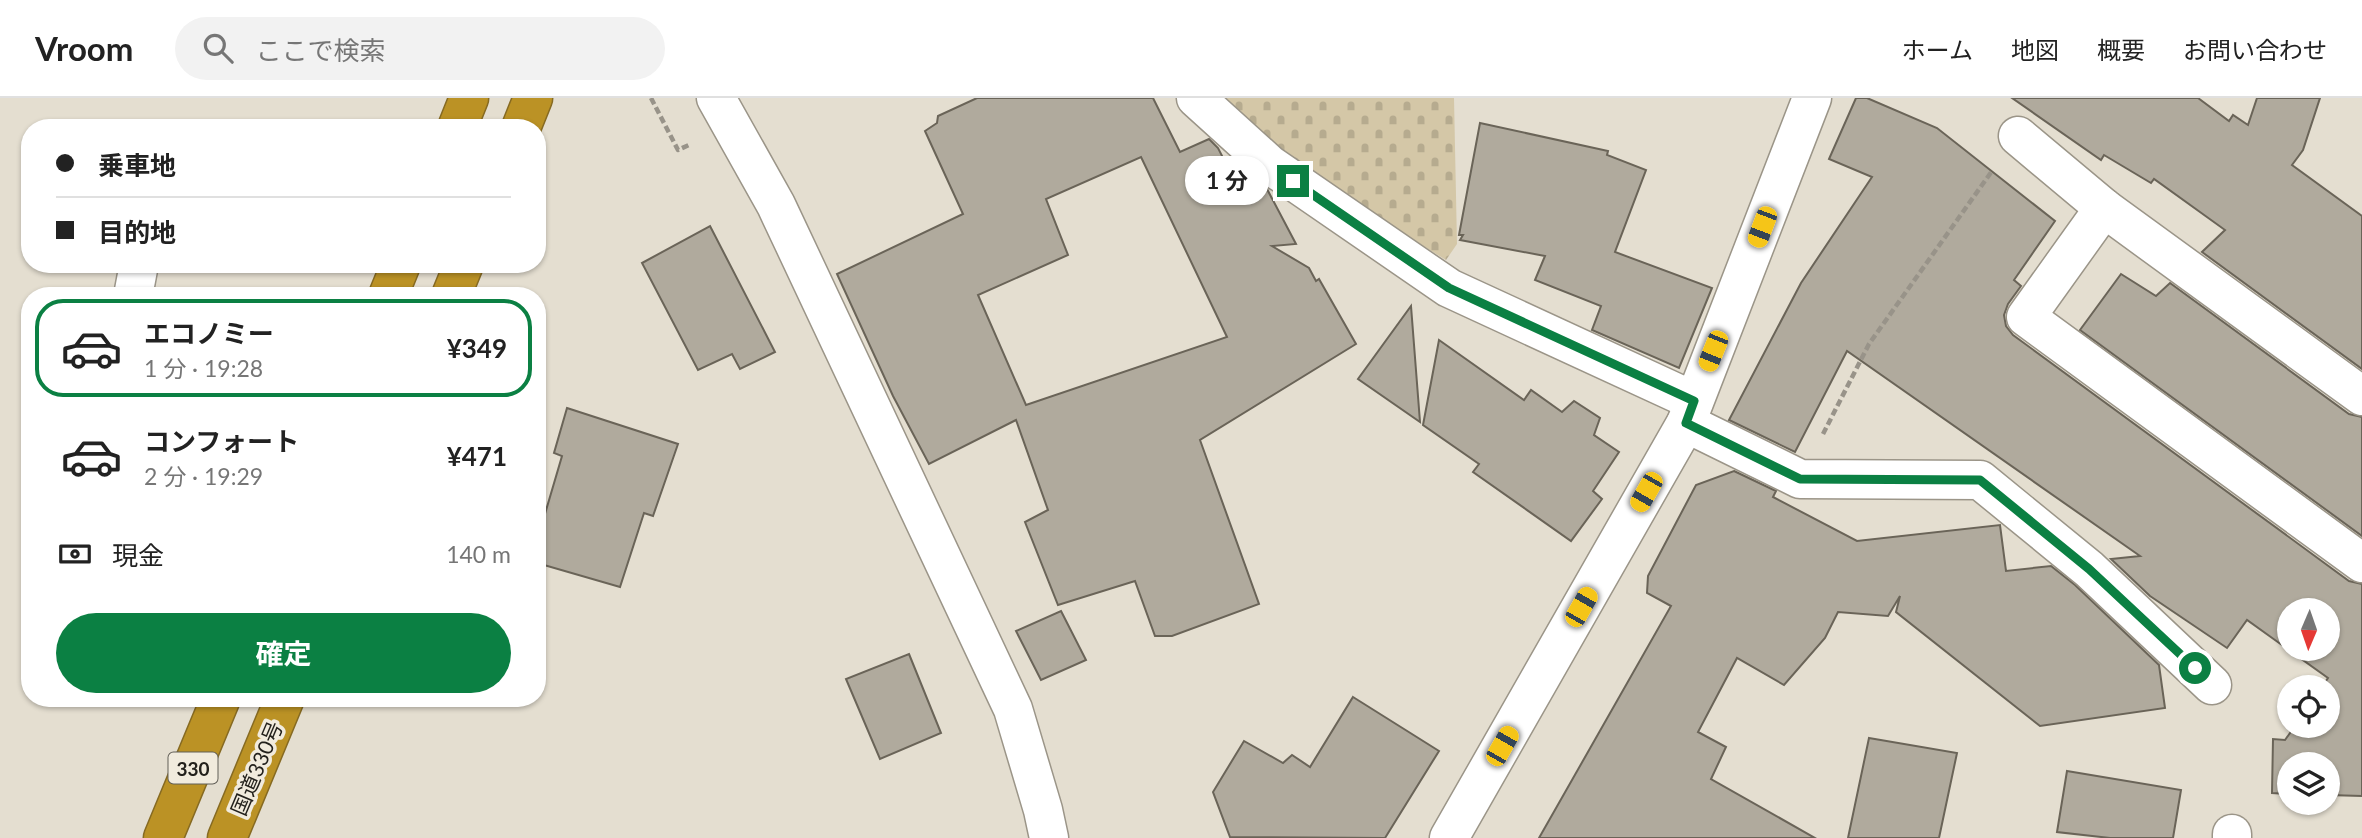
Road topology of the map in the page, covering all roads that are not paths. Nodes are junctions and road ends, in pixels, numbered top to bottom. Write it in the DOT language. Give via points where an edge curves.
graph roads {
  1 [pos="469,98"];
  2 [pos="533,98"];
  3 [pos="716,98"];
  4 [pos="1196,98"];
  5 [pos="1812,98"];
  6 [pos="461,119"];
  7 [pos="525,119"];
  8 [pos="2018,136"];
  9 [pos="2104,208"];
  10 [pos="2362,396"];
  11 [pos="1690,412"];
  12 [pos="2362,563"];
  13 [pos="2213,685"];
  14 [pos="217,707"];
  15 [pos="281,707"];
  16 [pos="163,838"];
  17 [pos="227,838"];
  18 [pos="1049,838"];
  19 [pos="1449,838"];
  1 -- 6 [label="highway"];
  2 -- 7 [label="highway"];
  3 -- 18 [label="street" via="776,205 1013,709"];
  4 -- 11 [label="street" via="1270,166 1449,288"];
  5 -- 11 [label="street"];
  8 -- 9 [label="street"];
  9 -- 10 [label="street"];
  9 -- 12 [label="street" via="2026,317"];
  11 -- 13 [label="street" via="1800,479 1980,480 2089,569"];
  11 -- 19 [label="street"];
  14 -- 16 [label="highway, 330"];
  15 -- 17 [label="highway, 国道330号 / 330"];
}
